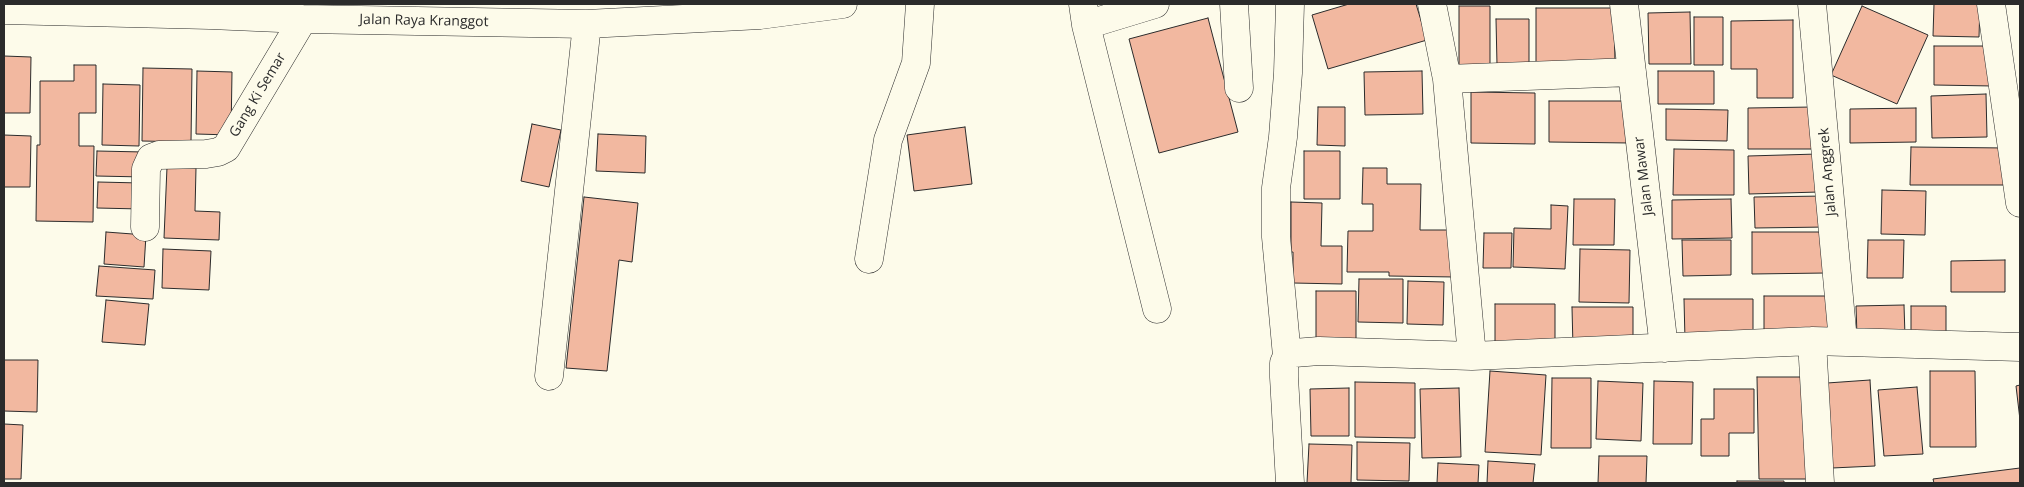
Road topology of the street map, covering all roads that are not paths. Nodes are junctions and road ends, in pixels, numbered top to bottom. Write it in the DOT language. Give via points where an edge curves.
graph roads {
  1 [pos="843,4"];
  2 [pos="920,4"];
  3 [pos="1155,4"];
  4 [pos="1234,4"];
  5 [pos="1290,4"];
  6 [pos="1432,4"];
  7 [pos="1624,4"];
  8 [pos="1812,4"];
  9 [pos="1991,4"];
  10 [pos="211,9"];
  11 [pos="4,10"];
  12 [pos="1084,14"];
  13 [pos="302,19"];
  14 [pos="586,24"];
  15 [pos="1632,72"];
  16 [pos="1448,79"];
  17 [pos="1239,88"];
  18 [pos="2020,203"];
  19 [pos="145,227"];
  20 [pos="869,259"];
  21 [pos="1157,309"];
  22 [pos="1812,341"];
  23 [pos="1843,341"];
  24 [pos="2020,347"];
  25 [pos="1664,348"];
  26 [pos="1287,356"];
  27 [pos="1472,356"];
  28 [pos="549,376"];
  29 [pos="1290,483"];
  30 [pos="1820,483"];
  1 -- 14 [label="street, Jalan Raya Kranggot" via="760,15"];
  2 -- 20 [label="street" via="916,63 888,140"];
  3 -- 12 [label="street"];
  4 -- 17 [label="street"];
  5 -- 26 [label="street" via="1288,74 1276,188 1276,237"];
  6 -- 16 [label="street"];
  7 -- 15 [label="street, Jalan Mawar"];
  8 -- 23 [label="street, Jalan Anggrek"];
  9 -- 18 [label="street"];
  10 -- 11 [label="street, Jalan Raya Kranggot"];
  10 -- 13 [label="street, Jalan Raya Kranggot"];
  12 -- 21 [label="street"];
  13 -- 14 [label="street, Jalan Raya Kranggot"];
  13 -- 19 [label="street, Gang Ki Semar" via="226,148 206,154 151,158 146,170"];
  14 -- 28 [label="street"];
  15 -- 16 [label="street"];
  15 -- 25 [label="street, Jalan Mawar"];
  16 -- 27 [label="street"];
  22 -- 23 [label="street"];
  22 -- 25 [label="street"];
  22 -- 30 [label="street"];
  23 -- 24 [label="street"];
  25 -- 27 [label="street"];
  26 -- 27 [label="street" via="1319,351"];
  26 -- 29 [label="street" via="1284,377"];
}
